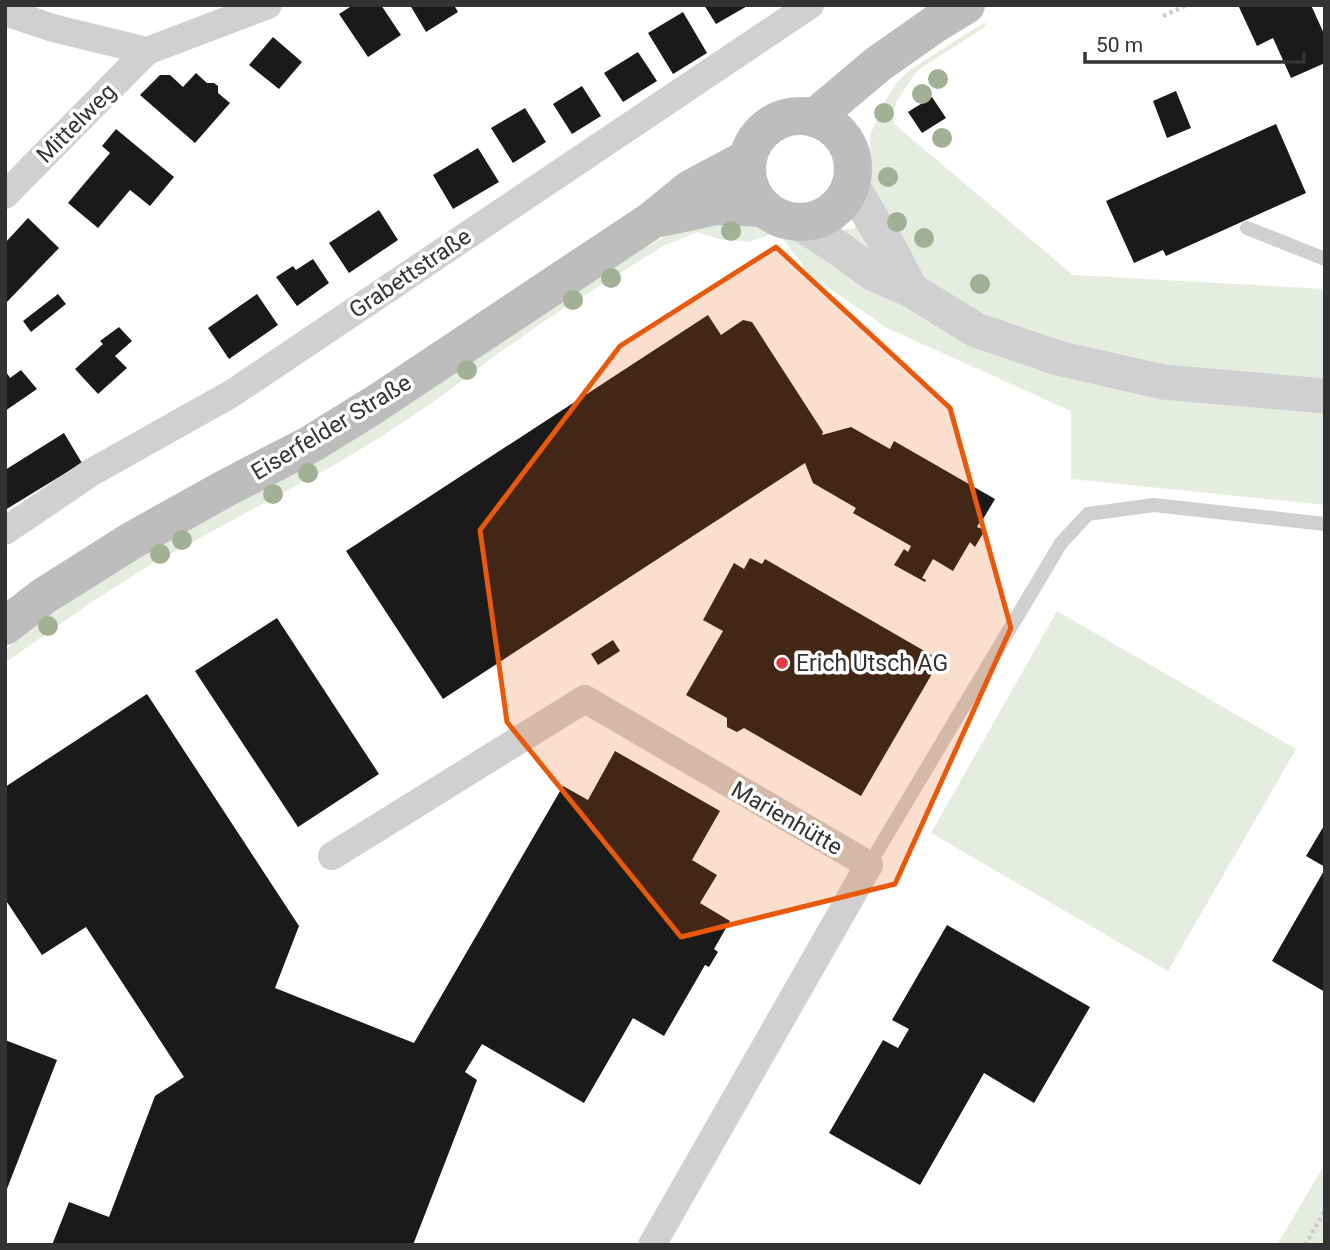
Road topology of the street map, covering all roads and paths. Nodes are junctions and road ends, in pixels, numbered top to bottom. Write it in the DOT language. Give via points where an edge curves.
graph roads {
  1 [pos="268,5"];
  2 [pos="810,5"];
  3 [pos="966,5"];
  4 [pos="1187,5"];
  5 [pos="5,12"];
  6 [pos="1163,16"];
  7 [pos="147,51"];
  8 [pos="878,64"];
  9 [pos="814,118"];
  10 [pos="845,142"];
  11 [pos="748,158"];
  12 [pos="851,184"];
  13 [pos="5,195"];
  14 [pos="781,215"];
  15 [pos="652,220"];
  16 [pos="1247,228"];
  17 [pos="1325,259"];
  18 [pos="911,290"];
  19 [pos="1325,396"];
  20 [pos="1325,524"];
  21 [pos="5,531"];
  22 [pos="5,626"];
  23 [pos="332,856"];
  24 [pos="869,866"];
  25 [pos="1325,1211"];
  26 [pos="652,1245"];
  27 [pos="1305,1245"];
  1 -- 7 [label="street"];
  2 -- 21 [label="street, Grabettstraße" via="231,394 92,472"];
  3 -- 8 [label="main road"];
  4 -- 6 [label="path"];
  5 -- 7 [label="street"];
  7 -- 13 [label="street, Mittelweg"];
  8 -- 9 [label="main road"];
  8 -- 10 [label="main road" via="849,117"];
  9 -- 10 [label="main road"];
  9 -- 11 [label="main road" via="797,116 765,129"];
  10 -- 12 [label="main road" via="851,155"];
  11 -- 14 [label="main road" via="753,194"];
  11 -- 15 [label="main road, Eiserfelder Straße" via="690,189"];
  12 -- 14 [label="main road" via="831,212 815,220"];
  12 -- 18 [label="street"];
  14 -- 15 [label="main road, Eiserfelder Straße" via="716,206"];
  14 -- 18 [label="street" via="874,274"];
  15 -- 22 [label="main road, Eiserfelder Straße" via="374,405 131,541"];
  16 -- 17 [label="lane"];
  18 -- 19 [label="street" via="976,330 1058,358 1163,382"];
  20 -- 24 [label="lane" via="1154,505 1088,514 1061,543"];
  23 -- 24 [label="street, Marienhütte" via="585,699"];
  24 -- 26 [label="street, Marienhütte"];
  25 -- 27 [label="path"];
}
